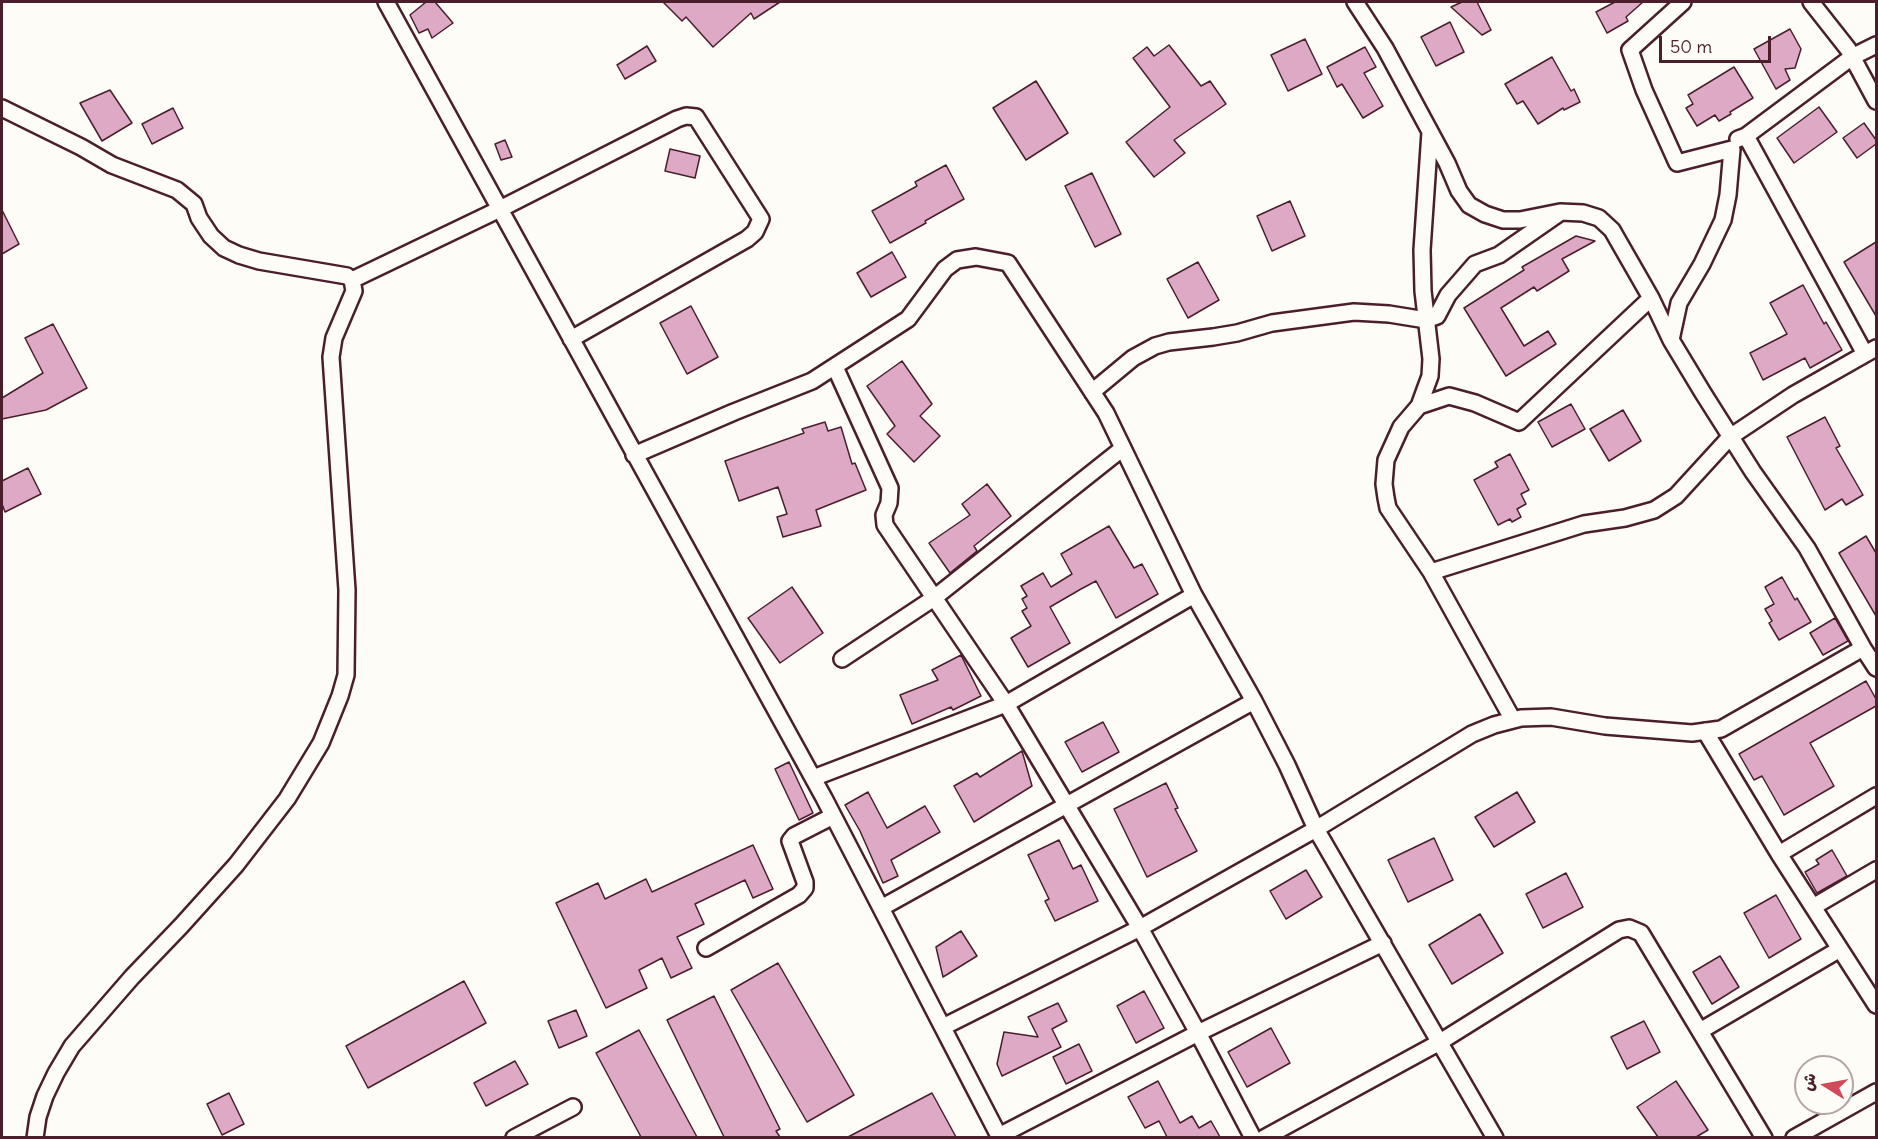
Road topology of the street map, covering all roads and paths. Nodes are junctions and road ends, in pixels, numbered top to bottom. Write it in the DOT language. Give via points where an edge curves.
graph roads {
  1 [pos="386,2"];
  2 [pos="1355,2"];
  3 [pos="1683,2"];
  4 [pos="1811,2"];
  5 [pos="1876,45"];
  6 [pos="1852,57"];
  7 [pos="1876,101"];
  8 [pos="2,108"];
  9 [pos="1430,132"];
  10 [pos="1746,136"];
  11 [pos="1677,163"];
  12 [pos="500,209"];
  13 [pos="1560,213"];
  14 [pos="352,280"];
  15 [pos="1650,298"];
  16 [pos="1426,321"];
  17 [pos="571,339"];
  18 [pos="1671,340"];
  19 [pos="1871,351"];
  20 [pos="834,367"];
  21 [pos="1092,392"];
  22 [pos="1419,406"];
  23 [pos="1730,437"];
  24 [pos="1123,448"];
  25 [pos="634,455"];
  26 [pos="1431,572"];
  27 [pos="1194,595"];
  28 [pos="934,598"];
  29 [pos="1863,648"];
  30 [pos="843,659"];
  31 [pos="1876,668"];
  32 [pos="1254,701"];
  33 [pos="1006,704"];
  34 [pos="1513,720"];
  35 [pos="1705,731"];
  36 [pos="813,778"];
  37 [pos="1876,796"];
  38 [pos="1066,806"];
  39 [pos="833,816"];
  40 [pos="1316,829"];
  41 [pos="1779,854"];
  42 [pos="1876,870"];
  43 [pos="1813,907"];
  44 [pos="881,908"];
  45 [pos="1140,928"];
  46 [pos="1383,943"];
  47 [pos="706,948"];
  48 [pos="1840,949"];
  49 [pos="1876,1005"];
  50 [pos="943,1027"];
  51 [pos="1700,1032"];
  52 [pos="1198,1033"];
  53 [pos="1440,1042"];
  54 [pos="1876,1092"];
  55 [pos="573,1107"];
  56 [pos="35,1137"];
  57 [pos="514,1137"];
  58 [pos="1000,1137"];
  59 [pos="1252,1137"];
  60 [pos="1264,1137"];
  61 [pos="1496,1137"];
  62 [pos="1764,1137"];
  63 [pos="1794,1137"];
  1 -- 12 [label="street"];
  2 -- 9 [label="street"];
  3 -- 11 [label="street" via="1630,50"];
  4 -- 6 [label="street"];
  5 -- 6 [label="street"];
  6 -- 7 [label="street"];
  6 -- 10 [label="street"];
  8 -- 14 [label="street" via="112,165 177,190 194,204 211,236 224,248 259,261"];
  9 -- 13 [label="street" via="1469,205 1503,220"];
  9 -- 16 [label="street" via="1422,250"];
  10 -- 11 [label="street"];
  10 -- 19 [label="street"];
  11 -- 18 [label="street" via="1732,149 1724,220 1679,303"];
  12 -- 14 [label="street"];
  12 -- 17 [label="street"];
  12 -- 17 [label="street" via="686,116 696,117 761,219 747,239"];
  13 -- 15 [label="street" via="1599,218 1612,230"];
  13 -- 16 [label="street" via="1499,255 1475,264 1448,295 1437,316"];
  14 -- 56 [label="street" via="354,291 334,338 331,357 347,590 346,675 340,696 321,743 286,799 236,865 72,1046 45,1096"];
  15 -- 18 [label="street"];
  15 -- 22 [label="street" via="1519,422 1449,396"];
  16 -- 21 [label="street" via="1354,312 1168,342 1133,358"];
  16 -- 22 [label="street" via="1430,376"];
  17 -- 25 [label="street"];
  18 -- 23 [label="street"];
  19 -- 23 [label="street" via="1793,395"];
  20 -- 21 [label="street" via="908,319 945,269 957,260 976,257 1008,263"];
  20 -- 25 [label="street" via="812,381"];
  20 -- 28 [label="street" via="890,488 885,525"];
  21 -- 24 [label="street"];
  22 -- 26 [label="street" via="1401,427 1386,460 1384,484 1388,508"];
  23 -- 26 [label="street" via="1676,496 1654,510 1584,524"];
  23 -- 29 [label="street" via="1807,548"];
  24 -- 27 [label="street"];
  24 -- 28 [label="street"];
  25 -- 36 [label="street"];
  26 -- 34 [label="street"];
  27 -- 32 [label="street"];
  27 -- 33 [label="street"];
  28 -- 30 [label="street"];
  28 -- 33 [label="street"];
  29 -- 31 [label="street"];
  29 -- 35 [label="street" via="1721,729"];
  32 -- 38 [label="street"];
  32 -- 40 [label="street"];
  33 -- 36 [label="street"];
  33 -- 38 [label="street"];
  34 -- 35 [label="street" via="1551,717 1605,726"];
  34 -- 40 [label="street" via="1472,734"];
  35 -- 41 [label="street"];
  36 -- 39 [label="street"];
  37 -- 41 [label="street"];
  38 -- 44 [label="street"];
  38 -- 45 [label="street"];
  39 -- 44 [label="street"];
  39 -- 47 [label="street" via="790,841 805,882 799,895"];
  40 -- 45 [label="street"];
  40 -- 46 [label="street"];
  41 -- 43 [label="street"];
  42 -- 43 [label="street"];
  43 -- 48 [label="street"];
  44 -- 50 [label="street"];
  45 -- 50 [label="street"];
  45 -- 52 [label="street"];
  46 -- 52 [label="street"];
  46 -- 53 [label="street"];
  48 -- 49 [label="street"];
  48 -- 51 [label="street"];
  50 -- 58 [label="street"];
  51 -- 53 [label="street" via="1641,933 1629,928 1619,930"];
  51 -- 62 [label="street"];
  52 -- 58 [label="street"];
  52 -- 59 [label="street"];
  53 -- 60 [label="street"];
  53 -- 61 [label="street"];
  54 -- 63 [label="street"];
  55 -- 57 [label="street"];
}
